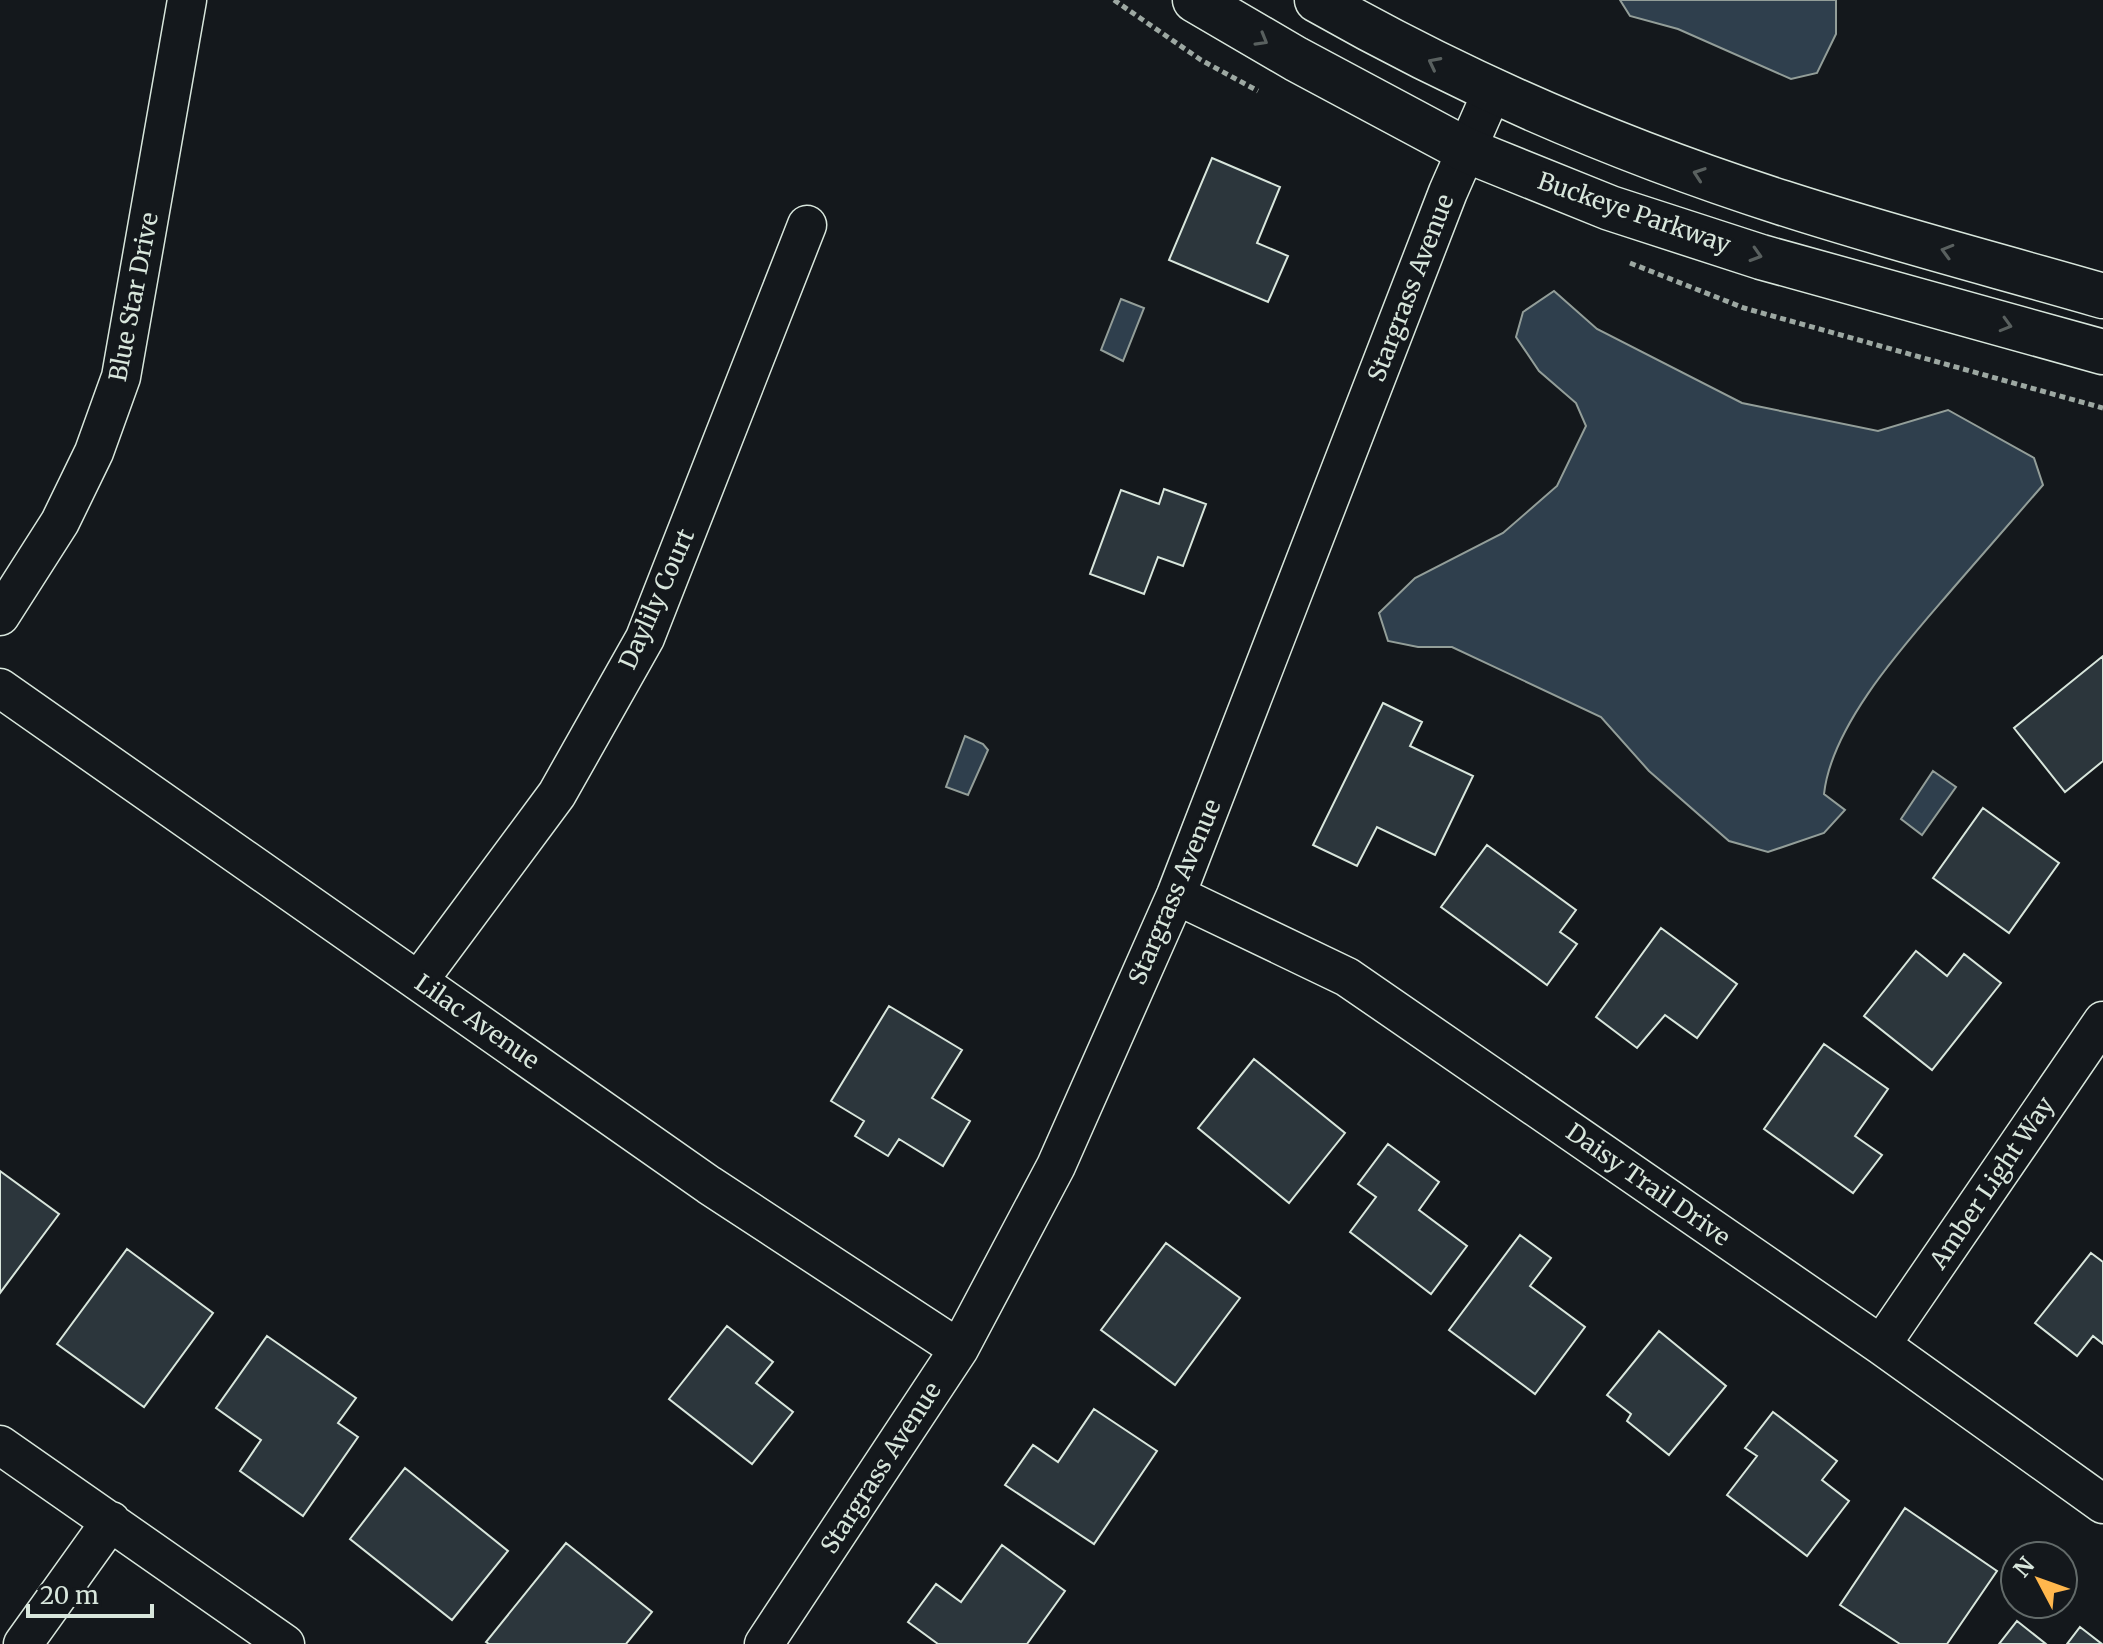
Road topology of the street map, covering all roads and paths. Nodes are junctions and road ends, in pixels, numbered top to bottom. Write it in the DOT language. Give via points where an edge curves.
graph roads {
  1 [pos="187,0"];
  2 [pos="1195,0"];
  3 [pos="1317,0"];
  4 [pos="1492,92"];
  5 [pos="1466,150"];
  6 [pos="807,225"];
  7 [pos="2103,296"];
  8 [pos="2103,352"];
  9 [pos="0,616"];
  10 [pos="0,688"];
  11 [pos="1176,895"];
  12 [pos="419,980"];
  13 [pos="2103,1021"];
  14 [pos="1881,1345"];
  15 [pos="959,1349"];
  16 [pos="0,1445"];
  17 [pos="2103,1504"];
  18 [pos="111,1521"];
  19 [pos="23,1644"];
  20 [pos="285,1644"];
  21 [pos="764,1644"];
  1 -- 9 [label="street, Blue Star Drive" via="121,377 94,452 60,522"];
  2 -- 5 [label="street, Buckeye Parkway, one-way"];
  4 -- 3 [label="street, one-way"];
  4 -- 5 [label="street, Stargrass Avenue"];
  7 -- 4 [label="street, one-way" via="1783,203 1636,152"];
  5 -- 8 [label="street, Buckeye Parkway, one-way" via="1610,208 1761,257"];
  5 -- 11 [label="street, Stargrass Avenue"];
  6 -- 12 [label="street, Daylily Court" via="645,638 557,794"];
  10 -- 12 [label="street, Lilac Avenue"];
  11 -- 14 [label="street, Daisy Trail Drive" via="1347,977"];
  11 -- 15 [label="street, Stargrass Avenue" via="1056,1166"];
  12 -- 15 [label="street, Lilac Avenue" via="709,1185"];
  13 -- 14 [label="street, Amber Light Way"];
  14 -- 17 [label="street, Daisy Trail Drive"];
  15 -- 21 [label="street, Stargrass Avenue"];
  16 -- 18 [label="street"];
  18 -- 19 [label="street"];
  18 -- 20 [label="street"];
}
